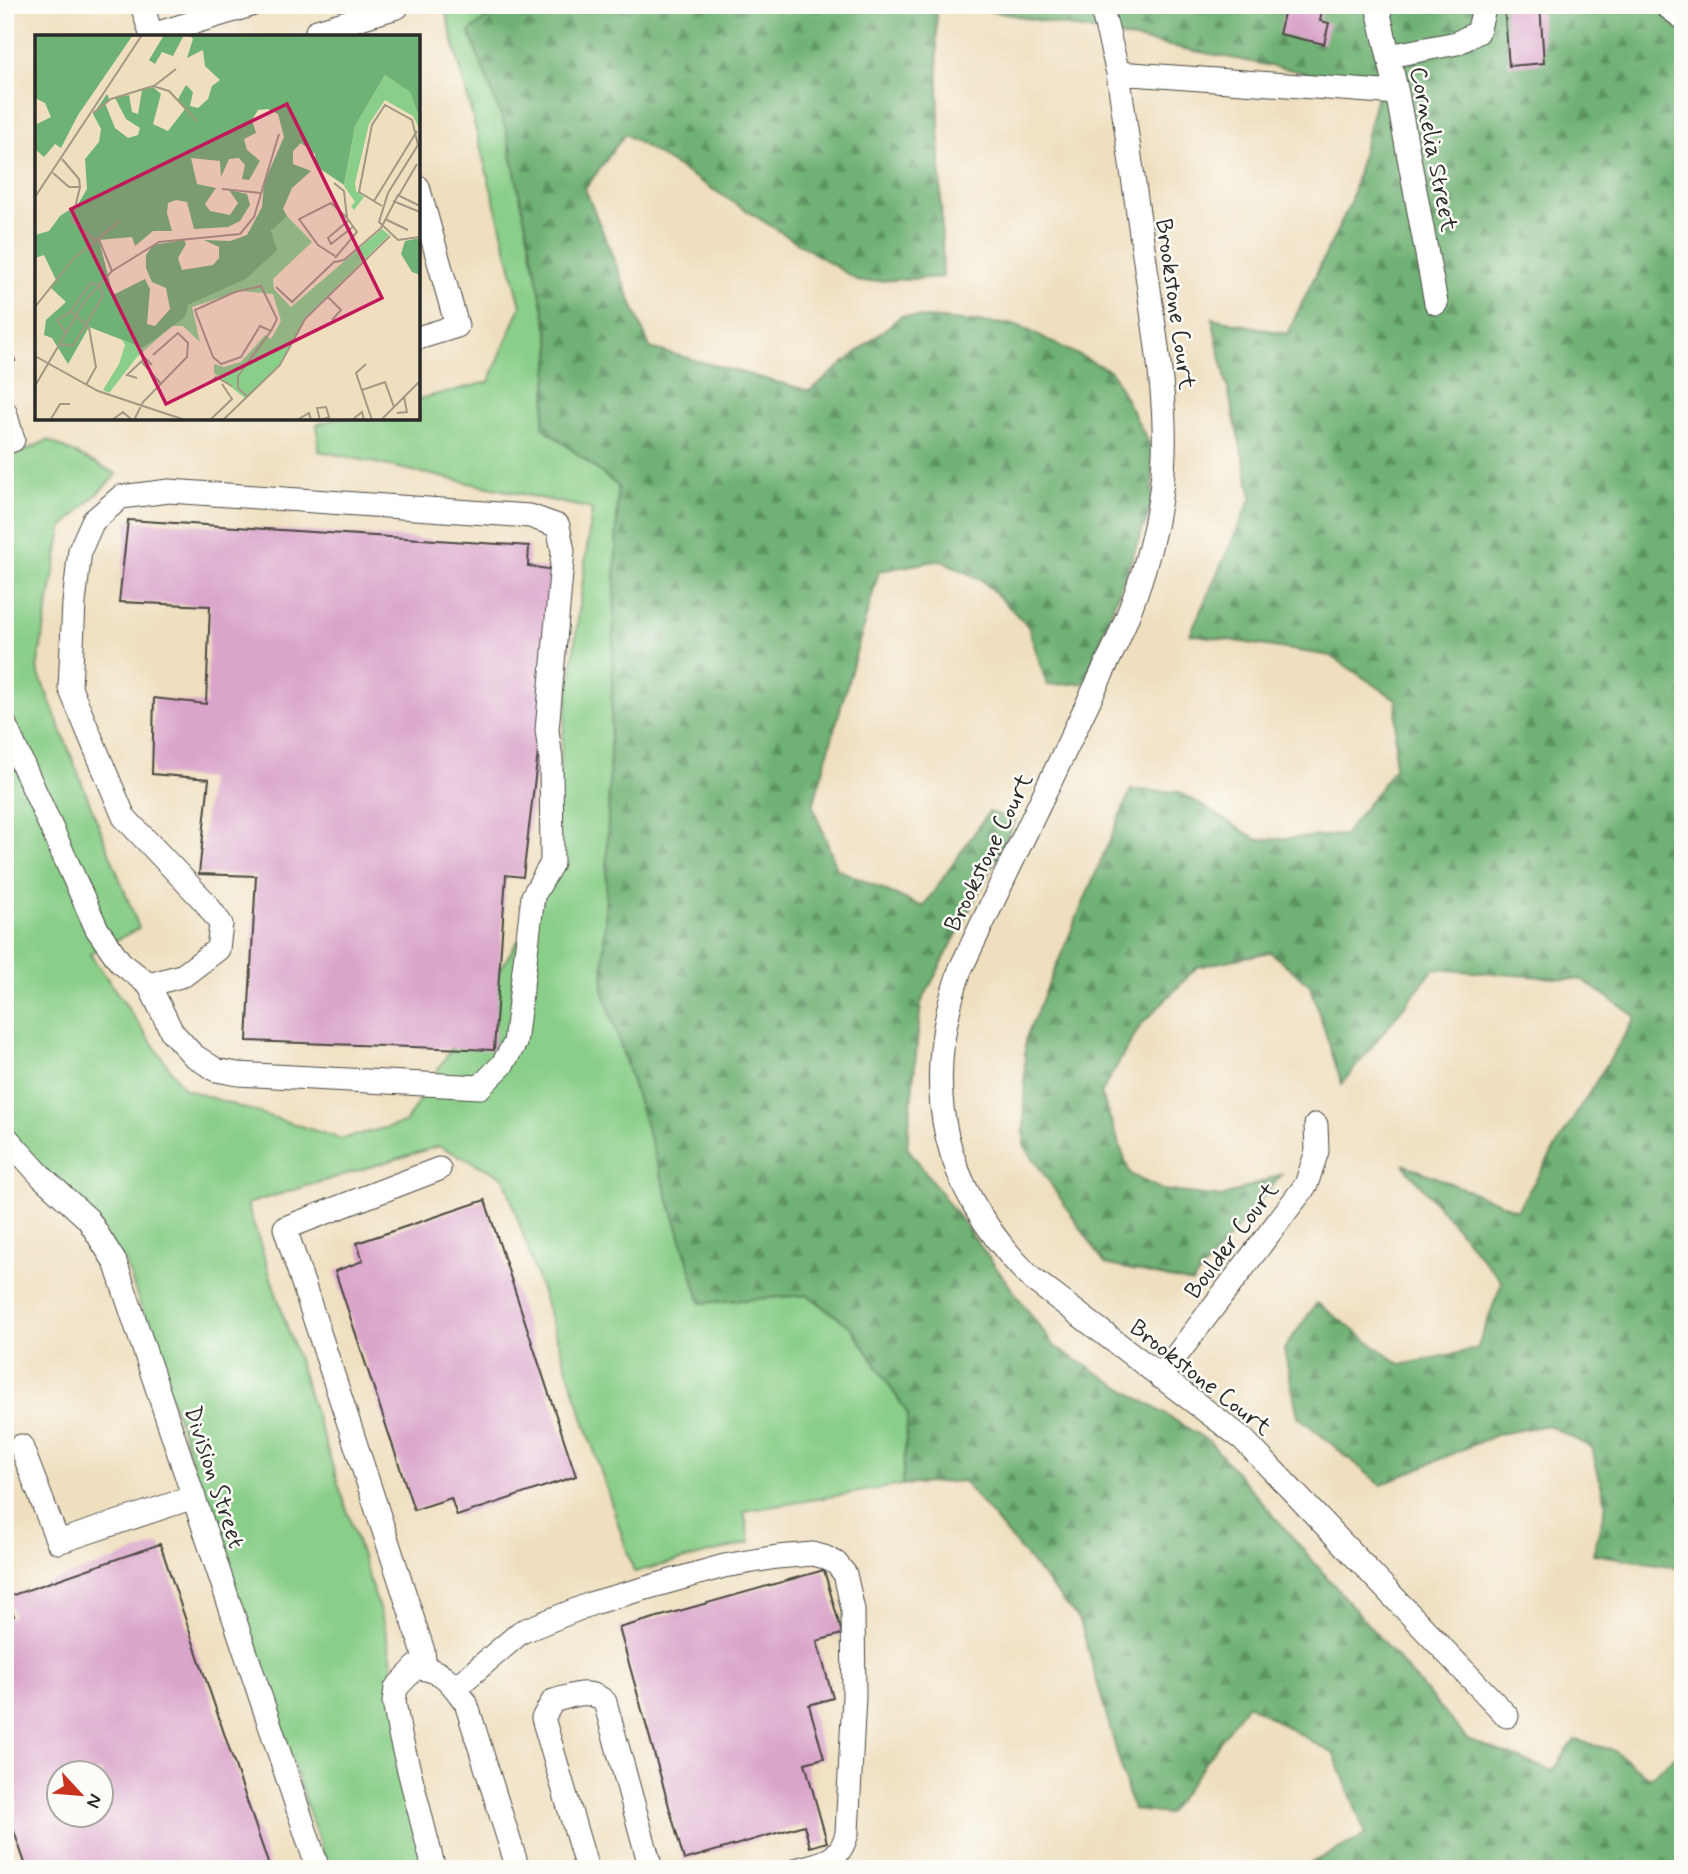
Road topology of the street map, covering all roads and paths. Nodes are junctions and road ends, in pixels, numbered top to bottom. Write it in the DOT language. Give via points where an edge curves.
graph roads {
  1 [pos="142,5"];
  2 [pos="251,5"];
  3 [pos="396,5"];
  4 [pos="1101,5"];
  5 [pos="1377,5"];
  6 [pos="1485,5"];
  7 [pos="1665,5"];
  8 [pos="1683,18"];
  9 [pos="317,31"];
  10 [pos="152,35"];
  11 [pos="155,35"];
  12 [pos="1389,56"];
  13 [pos="1118,73"];
  14 [pos="1397,93"];
  15 [pos="420,194"];
  16 [pos="1436,303"];
  17 [pos="420,337"];
  18 [pos="5,412"];
  19 [pos="5,442"];
  20 [pos="5,725"];
  21 [pos="149,985"];
  22 [pos="1316,1125"];
  23 [pos="5,1136"];
  24 [pos="439,1169"];
  25 [pos="1160,1377"];
  26 [pos="21,1446"];
  27 [pos="194,1497"];
  28 [pos="425,1668"];
  29 [pos="455,1688"];
  30 [pos="1507,1716"];
  31 [pos="318,1869"];
  32 [pos="435,1869"];
  33 [pos="519,1869"];
  34 [pos="587,1869"];
  35 [pos="651,1869"];
  36 [pos="799,1869"];
  1 -- 10 [label="street"];
  2 -- 11 [label="street"];
  3 -- 9 [label="street"];
  4 -- 13 [label="street, Brookstone Court"];
  5 -- 12 [label="street, Cornelia Street"];
  6 -- 12 [label="street" via="1478,32 1457,43"];
  7 -- 8 [label="street"];
  12 -- 14 [label="street, Cornelia Street"];
  13 -- 14 [label="street"];
  13 -- 25 [label="street, Brookstone Court" via="1159,359 1164,412 1159,507 1148,560 1121,632 960,970 943,1033 941,1098 951,1155 983,1222 1007,1255"];
  14 -- 16 [label="street, Cornelia Street"];
  15 -- 17 [label="street" via="457,326"];
  18 -- 19 [label="street" via="13,440"];
  20 -- 21 [label="street" via="97,929 120,962"];
  21 -- 21 [label="street" via="172,1032 192,1055 216,1070 480,1087 502,1065 514,1043 533,896 552,863 547,730 563,551 558,526 530,516 169,491 121,497 93,521 80,550 70,688 124,817 221,924 218,949 184,975"];
  22 -- 25 [label="street, Boulder Court" via="1317,1151 1306,1185"];
  23 -- 27 [label="street, Division Street" via="88,1219 115,1262"];
  24 -- 28 [label="street" via="285,1228 416,1628"];
  25 -- 30 [label="street, Brookstone Court" via="1243,1439"];
  26 -- 27 [label="street" via="58,1542"];
  27 -- 31 [label="street, Division Street"];
  28 -- 29 [label="street" via="435,1670"];
  28 -- 32 [label="street" via="416,1667 396,1688 394,1702"];
  29 -- 33 [label="street" via="466,1703"];
  29 -- 36 [label="street" via="521,1632 593,1603 724,1566 777,1557 813,1554 836,1563 845,1574 853,1610 847,1833 840,1853"];
  34 -- 35 [label="street" via="543,1718 553,1701 585,1693 605,1702"];
}
